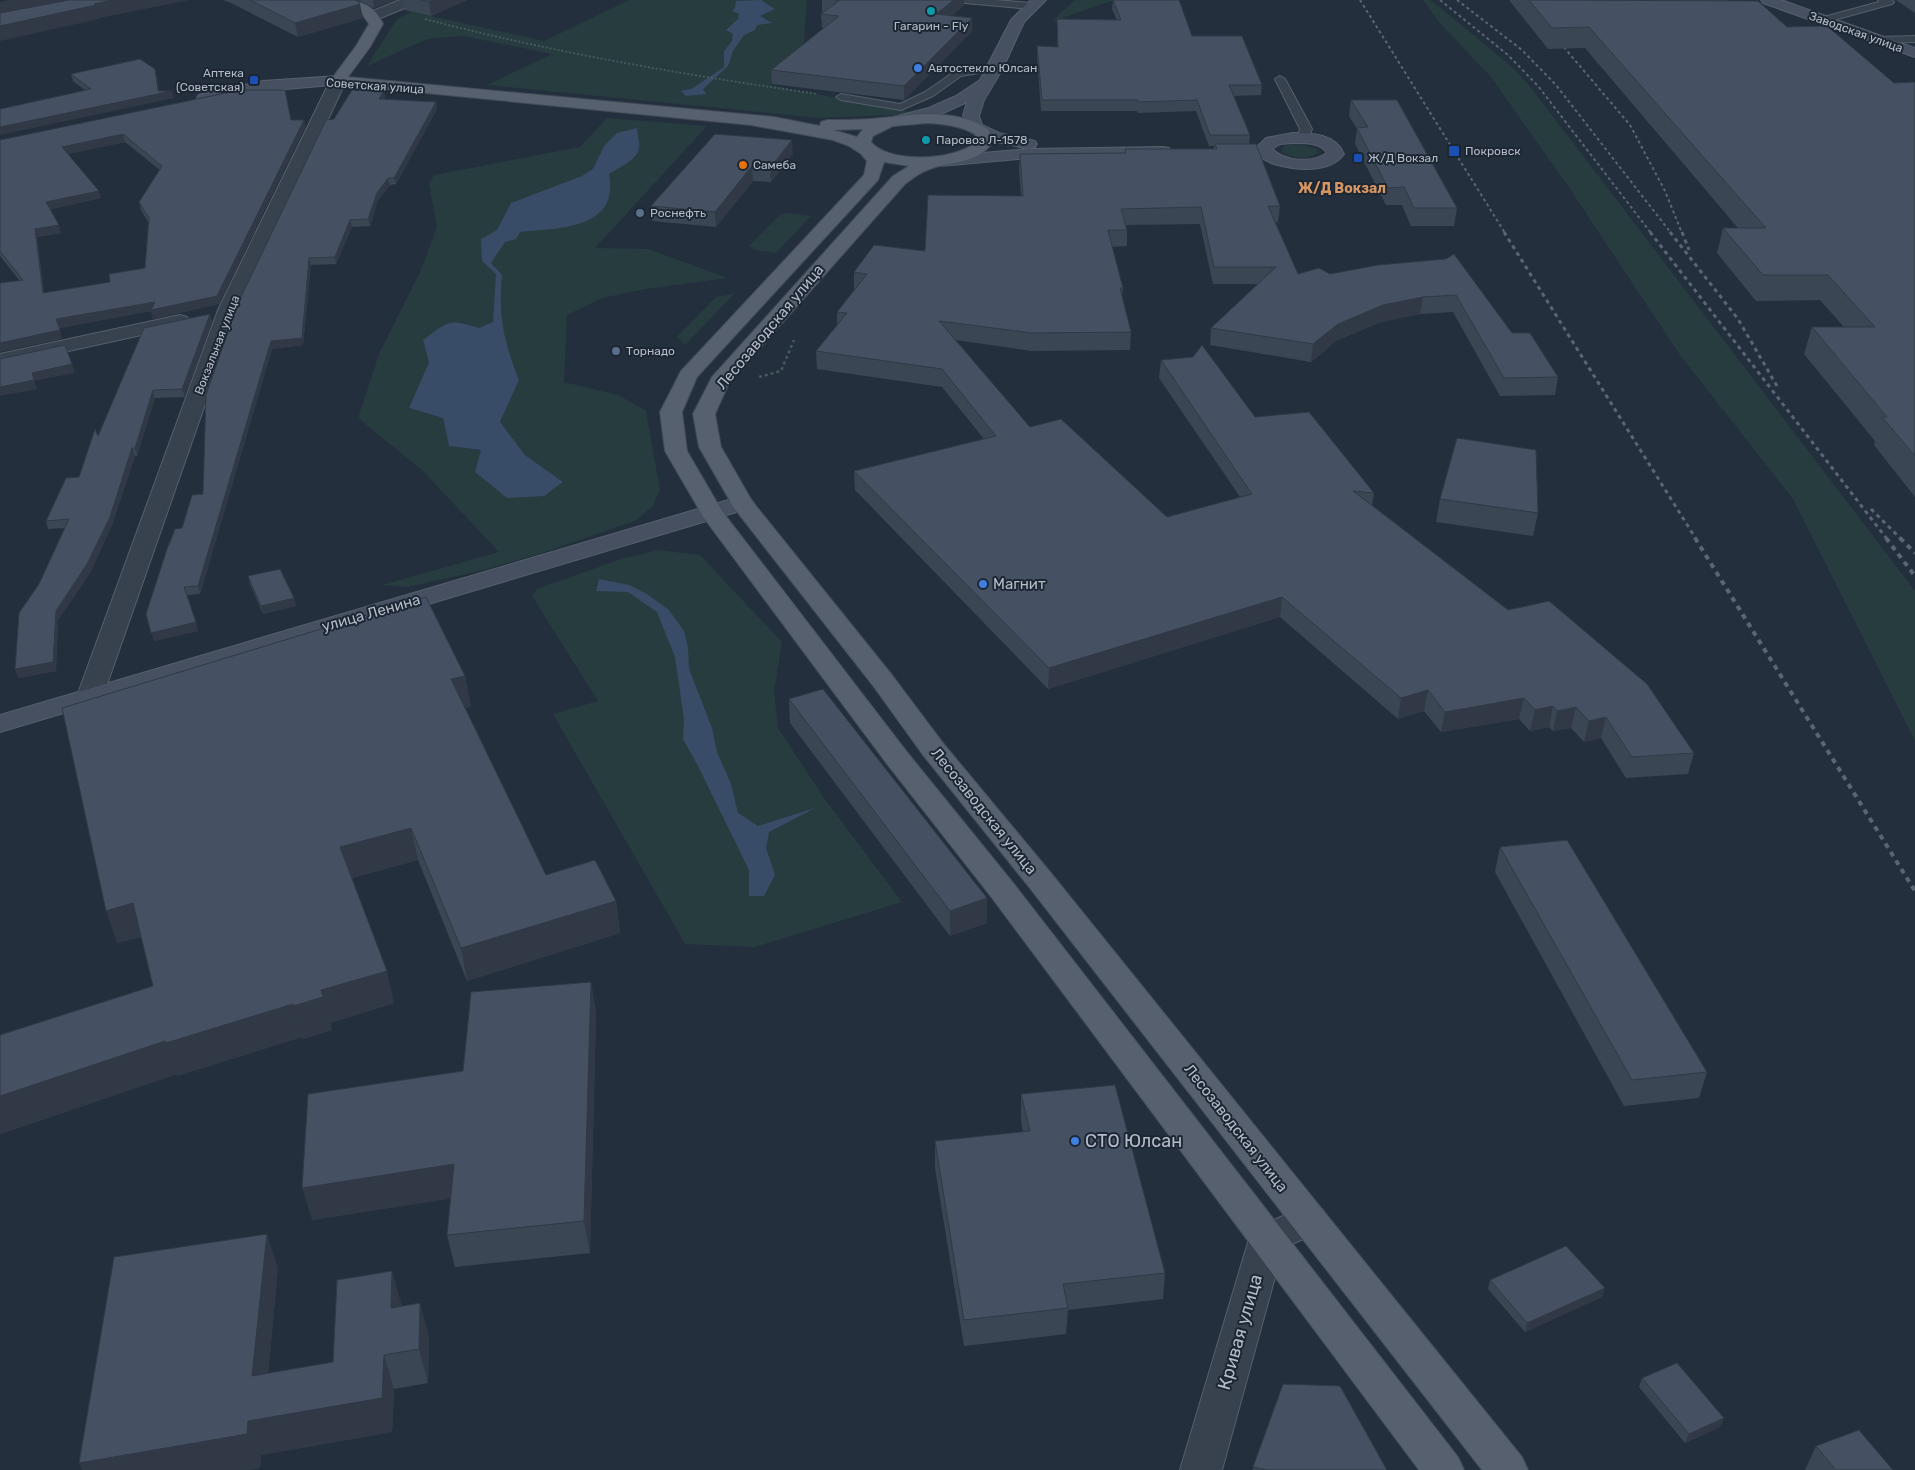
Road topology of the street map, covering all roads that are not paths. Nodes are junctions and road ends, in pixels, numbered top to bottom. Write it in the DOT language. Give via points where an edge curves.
graph roads {
  1 [pos="343,0"];
  2 [pos="412,0"];
  3 [pos="965,0"];
  4 [pos="1768,0"];
  5 [pos="1883,0"];
  6 [pos="1035,3"];
  7 [pos="373,16"];
  8 [pos="1823,20"];
  9 [pos="1915,39"];
  10 [pos="1878,40"];
  11 [pos="1915,53"];
  12 [pos="990,77"];
  13 [pos="1280,79"];
  14 [pos="338,82"];
  15 [pos="841,97"];
  16 [pos="195,100"];
  17 [pos="756,121"];
  18 [pos="895,121"];
  19 [pos="975,128"];
  20 [pos="1303,138"];
  21 [pos="871,151"];
  22 [pos="1126,152"];
  23 [pos="1175,152"];
  24 [pos="1205,152"];
  25 [pos="1265,153"];
  26 [pos="940,161"];
  27 [pos="212,314"];
  28 [pos="0,360"];
  29 [pos="727,508"];
  30 [pos="90,696"];
  31 [pos="0,724"];
  32 [pos="1310,1220"];
  33 [pos="1267,1239"];
  34 [pos="1201,1470"];
  35 [pos="1443,1470"];
  36 [pos="1507,1470"];
  1 -- 7 [label="main road"];
  2 -- 7 [label="street"];
  3 -- 6 [label="lane"];
  4 -- 8 [label="street, Заводская улица"];
  5 -- 8 [label="lane" via="1889,2"];
  6 -- 12 [label="street" via="1018,20"];
  7 -- 14 [label="main road, Вокзальная улица" via="376,24"];
  8 -- 10 [label="street, Заводская улица"];
  9 -- 10 [label="lane"];
  10 -- 11 [label="street, Заводская улица"];
  12 -- 15 [label="lane" via="979,70 958,74 929,94 902,107"];
  12 -- 18 [label="street" via="962,99 935,111"];
  12 -- 19 [label="street" via="976,100 971,116"];
  13 -- 20 [label="lane" via="1306,129"];
  14 -- 16 [label="street, Советская улица" via="263,86"];
  14 -- 17 [label="main road, Советская улица"];
  14 -- 27 [label="street, Вокзальная улица"];
  17 -- 18 [label="main road, Советская улица" via="842,125"];
  17 -- 21 [label="main road, Советская улица" via="839,136"];
  18 -- 19 [label="main road" via="942,119"];
  18 -- 21 [label="main road, Лесозаводская улица" via="866,134 863,142"];
  19 -- 22 [label="street" via="1013,142"];
  19 -- 26 [label="main road" via="985,139 980,149"];
  20 -- 25 [label="street" via="1271,142 1265,145"];
  20 -- 25 [label="street" via="1324,143 1336,154 1326,161 1305,164 1283,161"];
  21 -- 26 [label="main road, Советская улица" via="901,160"];
  21 -- 29 [label="main road, Лесозаводская улица" via="876,160 872,176 688,375 670,412 676,451"];
  22 -- 23 [label="street"];
  22 -- 26 [label="street" via="995,155"];
  24 -- 25 [label="street"];
  26 -- 29 [label="main road, Лесозаводская улица" via="919,167 899,180 719,381 704,414"];
  27 -- 28 [label="street"];
  27 -- 30 [label="street, Вокзальная улица"];
  29 -- 30 [label="street, улица Ленина"];
  29 -- 32 [label="main road, Лесозаводская улица" via="877,673 933,749"];
  29 -- 33 [label="main road, Лесозаводская улица" via="897,758 1003,891"];
  30 -- 31 [label="street, улица Ленина"];
  32 -- 33 [label="street"];
  32 -- 36 [label="main road, Лесозаводская улица"];
  33 -- 34 [label="street, Кривая улица"];
  33 -- 35 [label="main road, Лесозаводская улица"];
}
